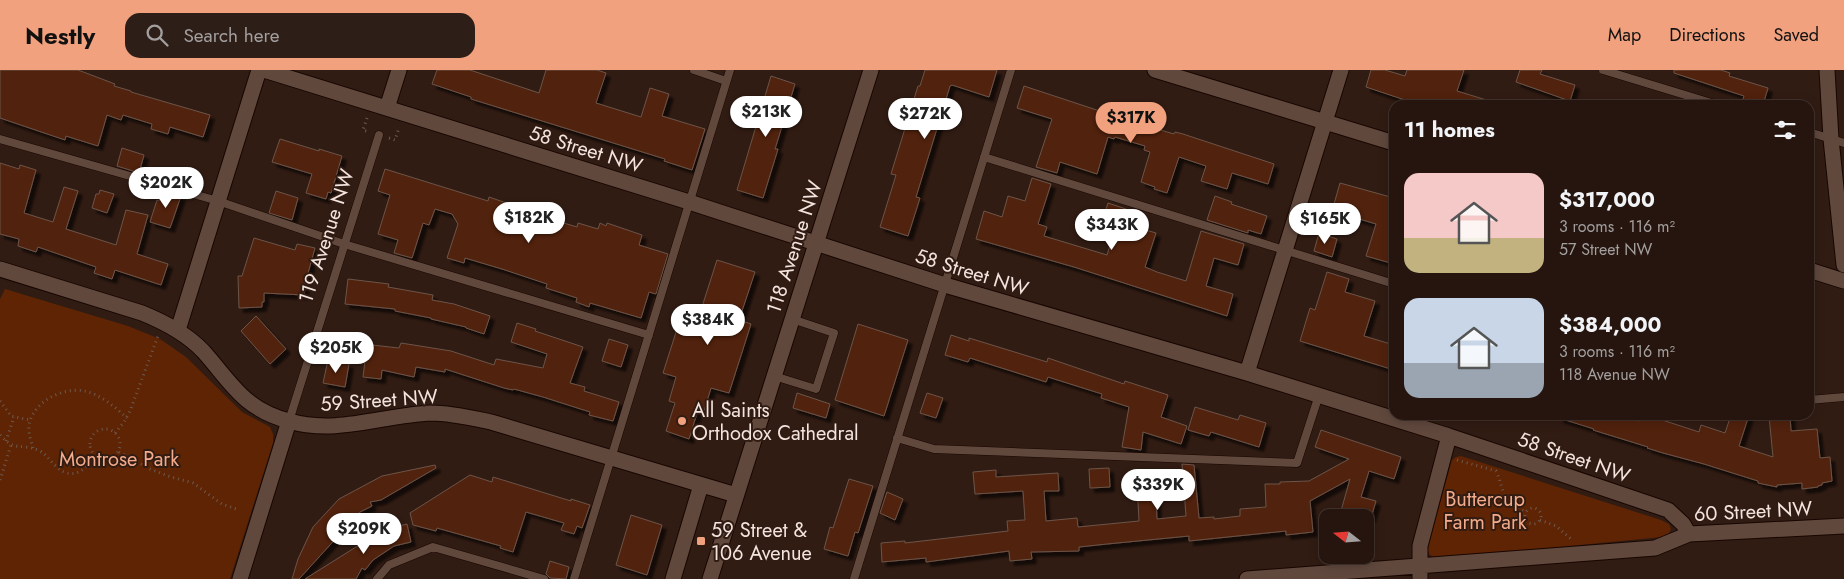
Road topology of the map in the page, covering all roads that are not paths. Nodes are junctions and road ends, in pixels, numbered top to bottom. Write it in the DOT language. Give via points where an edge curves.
graph roads {
  1 [pos="259,70"];
  2 [pos="264,70"];
  3 [pos="399,70"];
  4 [pos="694,70"];
  5 [pos="730,70"];
  6 [pos="871,70"];
  7 [pos="1011,70"];
  8 [pos="1156,70"];
  9 [pos="1341,70"];
  10 [pos="1603,70"];
  11 [pos="1827,70"];
  12 [pos="726,80"];
  13 [pos="1702,100"];
  14 [pos="387,108"];
  15 [pos="1324,122"];
  16 [pos="1814,134"];
  17 [pos="379,135"];
  18 [pos="0,138"];
  19 [pos="1838,141"];
  20 [pos="1389,142"];
  21 [pos="984,157"];
  22 [pos="218,201"];
  23 [pos="689,202"];
  24 [pos="344,244"];
  25 [pos="816,245"];
  26 [pos="1285,250"];
  27 [pos="1844,265"];
  28 [pos="0,269"];
  29 [pos="1814,272"];
  30 [pos="1844,281"];
  31 [pos="1389,282"];
  32 [pos="945,285"];
  33 [pos="792,319"];
  34 [pos="178,330"];
  35 [pos="649,335"];
  36 [pos="1247,373"];
  37 [pos="774,376"];
  38 [pos="1319,395"];
  39 [pos="1844,397"];
  40 [pos="1814,400"];
  41 [pos="1389,417"];
  42 [pos="1398,420"];
  43 [pos="288,421"];
  44 [pos="1448,436"];
  45 [pos="897,438"];
  46 [pos="611,457"];
  47 [pos="701,485"];
  48 [pos="736,495"];
  49 [pos="1844,526"];
  50 [pos="1689,534"];
  51 [pos="1420,572"];
  52 [pos="240,579"];
  53 [pos="377,579"];
  54 [pos="544,579"];
  55 [pos="574,579"];
  56 [pos="673,579"];
  57 [pos="710,579"];
  58 [pos="854,579"];
  59 [pos="1247,579"];
  1 -- 22 [label="street"];
  2 -- 14 [label="street, 58 Street NW"];
  3 -- 14 [label="street"];
  4 -- 12 [label="lane"];
  5 -- 12 [label="lane"];
  6 -- 25 [label="street, 118 Avenue NW"];
  7 -- 21 [label="lane"];
  8 -- 15 [label="street"];
  9 -- 15 [label="street"];
  10 -- 13 [label="lane"];
  11 -- 19 [label="street"];
  12 -- 23 [label="lane"];
  14 -- 23 [label="street, 58 Street NW"];
  15 -- 20 [label="street"];
  15 -- 26 [label="street"];
  16 -- 19 [label="lane"];
  17 -- 24 [label="lane, 119 Avenue NW"];
  18 -- 22 [label="lane"];
  19 -- 27 [label="street"];
  21 -- 26 [label="lane"];
  21 -- 32 [label="lane"];
  22 -- 24 [label="lane"];
  22 -- 34 [label="street"];
  23 -- 25 [label="street, 58 Street NW"];
  23 -- 35 [label="lane"];
  24 -- 35 [label="lane"];
  24 -- 43 [label="lane, 119 Avenue NW"];
  25 -- 32 [label="street, 58 Street NW"];
  25 -- 33 [label="street, 118 Avenue NW"];
  26 -- 31 [label="lane"];
  26 -- 36 [label="street"];
  28 -- 34 [label="street, 59 Street NW" via="142,313"];
  29 -- 30 [label="street"];
  32 -- 36 [label="street, 58 Street NW"];
  32 -- 45 [label="lane"];
  33 -- 37 [label="street, 118 Avenue NW"];
  33 -- 37 [label="lane" via="834,333 816,389"];
  34 -- 43 [label="street, 59 Street NW" via="202,350 239,394 258,408"];
  35 -- 46 [label="lane"];
  36 -- 38 [label="street, 58 Street NW"];
  37 -- 48 [label="street, 118 Avenue NW"];
  38 -- 41 [label="street, 58 Street NW"];
  38 -- 45 [label="lane" via="1297,463 934,449"];
  39 -- 40 [label="lane"];
  42 -- 44 [label="street, 58 Street NW"];
  43 -- 46 [label="street, 59 Street NW" via="310,425 350,425 432,413 458,415"];
  43 -- 52 [label="street, 119 Avenue NW"];
  44 -- 50 [label="street, 58 Street NW" via="1668,510"];
  44 -- 51 [label="street" via="1420,546"];
  45 -- 58 [label="lane"];
  46 -- 47 [label="street, 59 Street NW"];
  46 -- 55 [label="lane"];
  47 -- 48 [label="street, 59 Street NW"];
  47 -- 56 [label="street"];
  48 -- 57 [label="street, 118 Avenue NW"];
  49 -- 50 [label="street, 60 Street NW"];
  50 -- 51 [label="street, 60 Street NW" via="1655,548"];
  51 -- 59 [label="street, 60 Street NW"];
  53 -- 54 [label="lane" via="389,565 433,547"];
}
